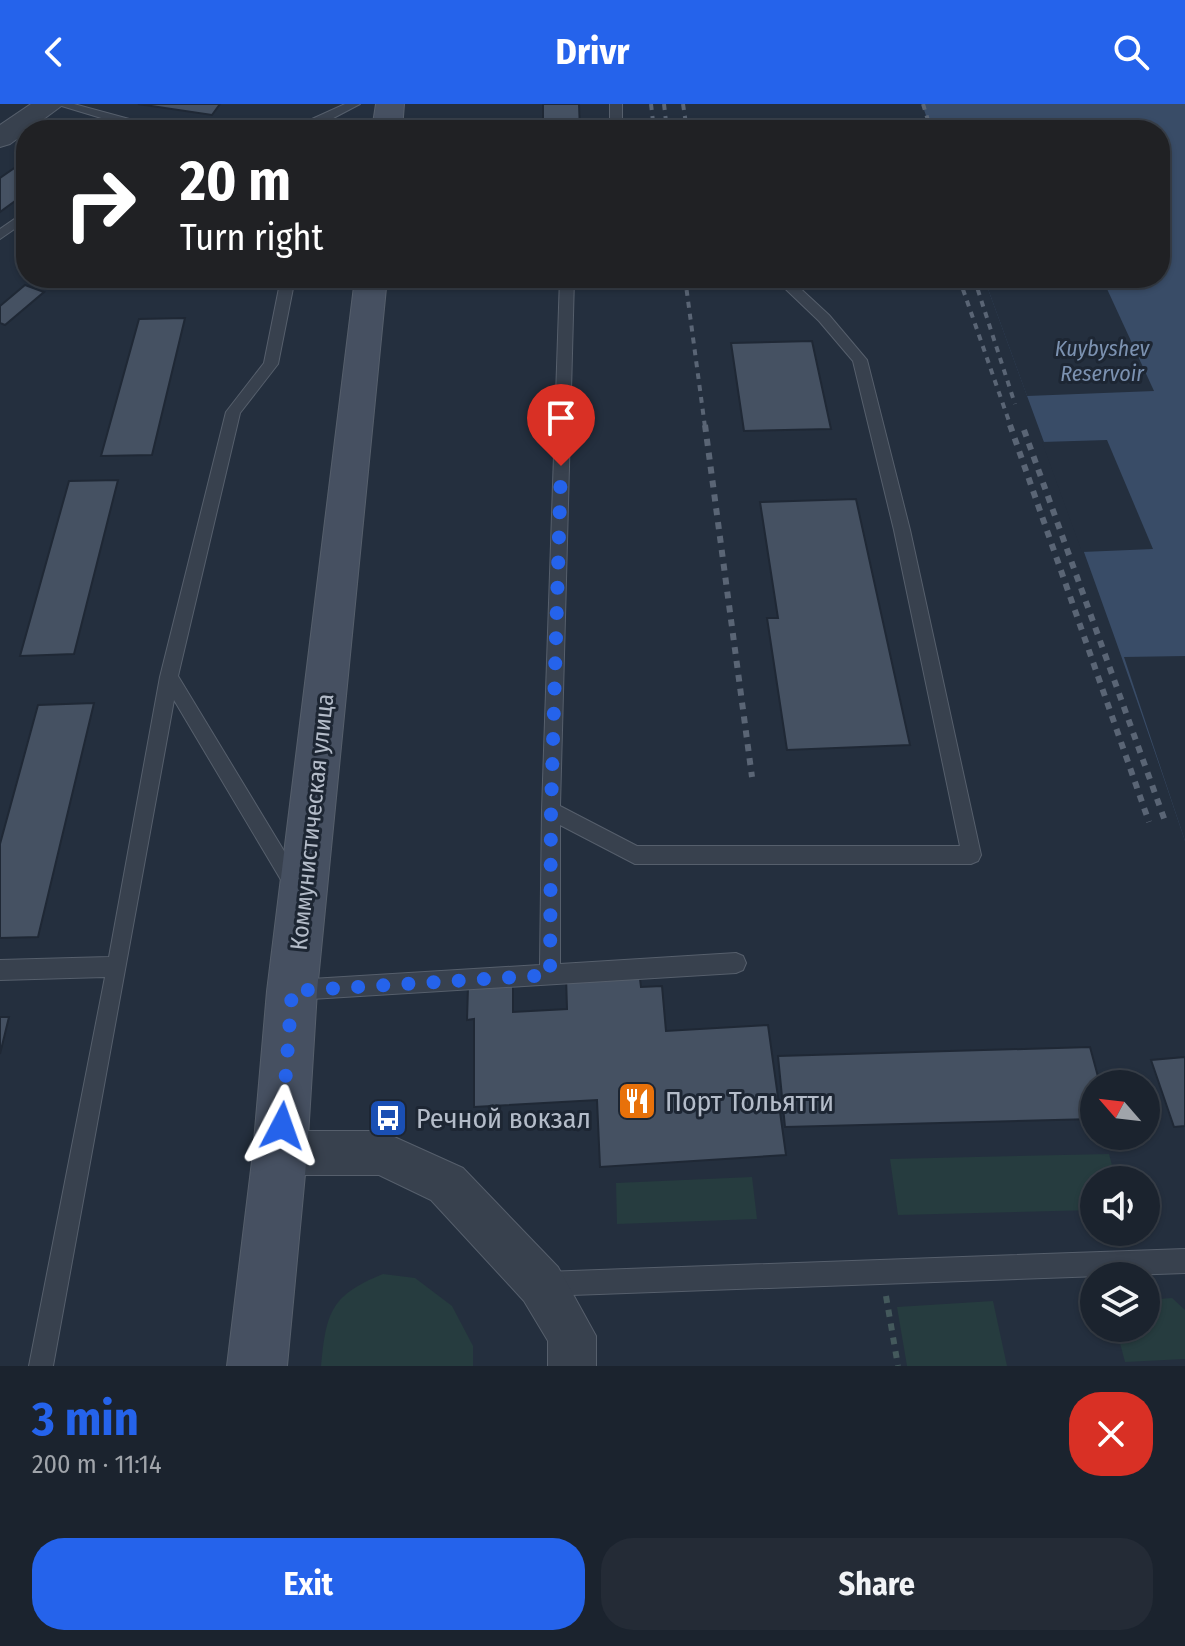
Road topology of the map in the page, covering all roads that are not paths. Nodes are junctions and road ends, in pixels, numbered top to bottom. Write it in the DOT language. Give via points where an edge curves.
graph roads {
  1 [pos="50,104"];
  2 [pos="61,104"];
  3 [pos="354,104"];
  4 [pos="26,120"];
  5 [pos="112,120"];
  6 [pos="320,120"];
  7 [pos="16,223"];
  8 [pos="0,235"];
  9 [pos="286,288"];
  10 [pos="370,288"];
  11 [pos="567,288"];
  12 [pos="792,288"];
  13 [pos="169,677"];
  14 [pos="551,810"];
  15 [pos="304,900"];
  16 [pos="736,963"];
  17 [pos="117,967"];
  18 [pos="0,970"];
  19 [pos="550,975"];
  20 [pos="292,991"];
  21 [pos="280,1153"];
  22 [pos="1185,1261"];
  23 [pos="541,1284"];
  24 [pos="41,1366"];
  25 [pos="257,1366"];
  26 [pos="572,1366"];
  1 -- 4 [label="street"];
  2 -- 5 [label="lane"];
  3 -- 6 [label="lane"];
  7 -- 8 [label="lane"];
  9 -- 13 [label="lane" via="271,364 233,412"];
  10 -- 15 [label="main road, Коммунистическая улица"];
  11 -- 14 [label="lane"];
  12 -- 14 [label="lane" via="860,360 971,855 635,855"];
  13 -- 15 [label="lane"];
  13 -- 17 [label="lane"];
  14 -- 19 [label="lane"];
  15 -- 20 [label="main road, Коммунистическая улица"];
  16 -- 19 [label="lane"];
  17 -- 18 [label="lane"];
  17 -- 24 [label="lane"];
  19 -- 20 [label="lane"];
  20 -- 21 [label="main road, Коммунистическая улица"];
  21 -- 23 [label="street" via="381,1153 447,1184"];
  21 -- 25 [label="main road, Коммунистическая улица"];
  22 -- 23 [label="lane"];
  23 -- 26 [label="street" via="572,1336"];
}
